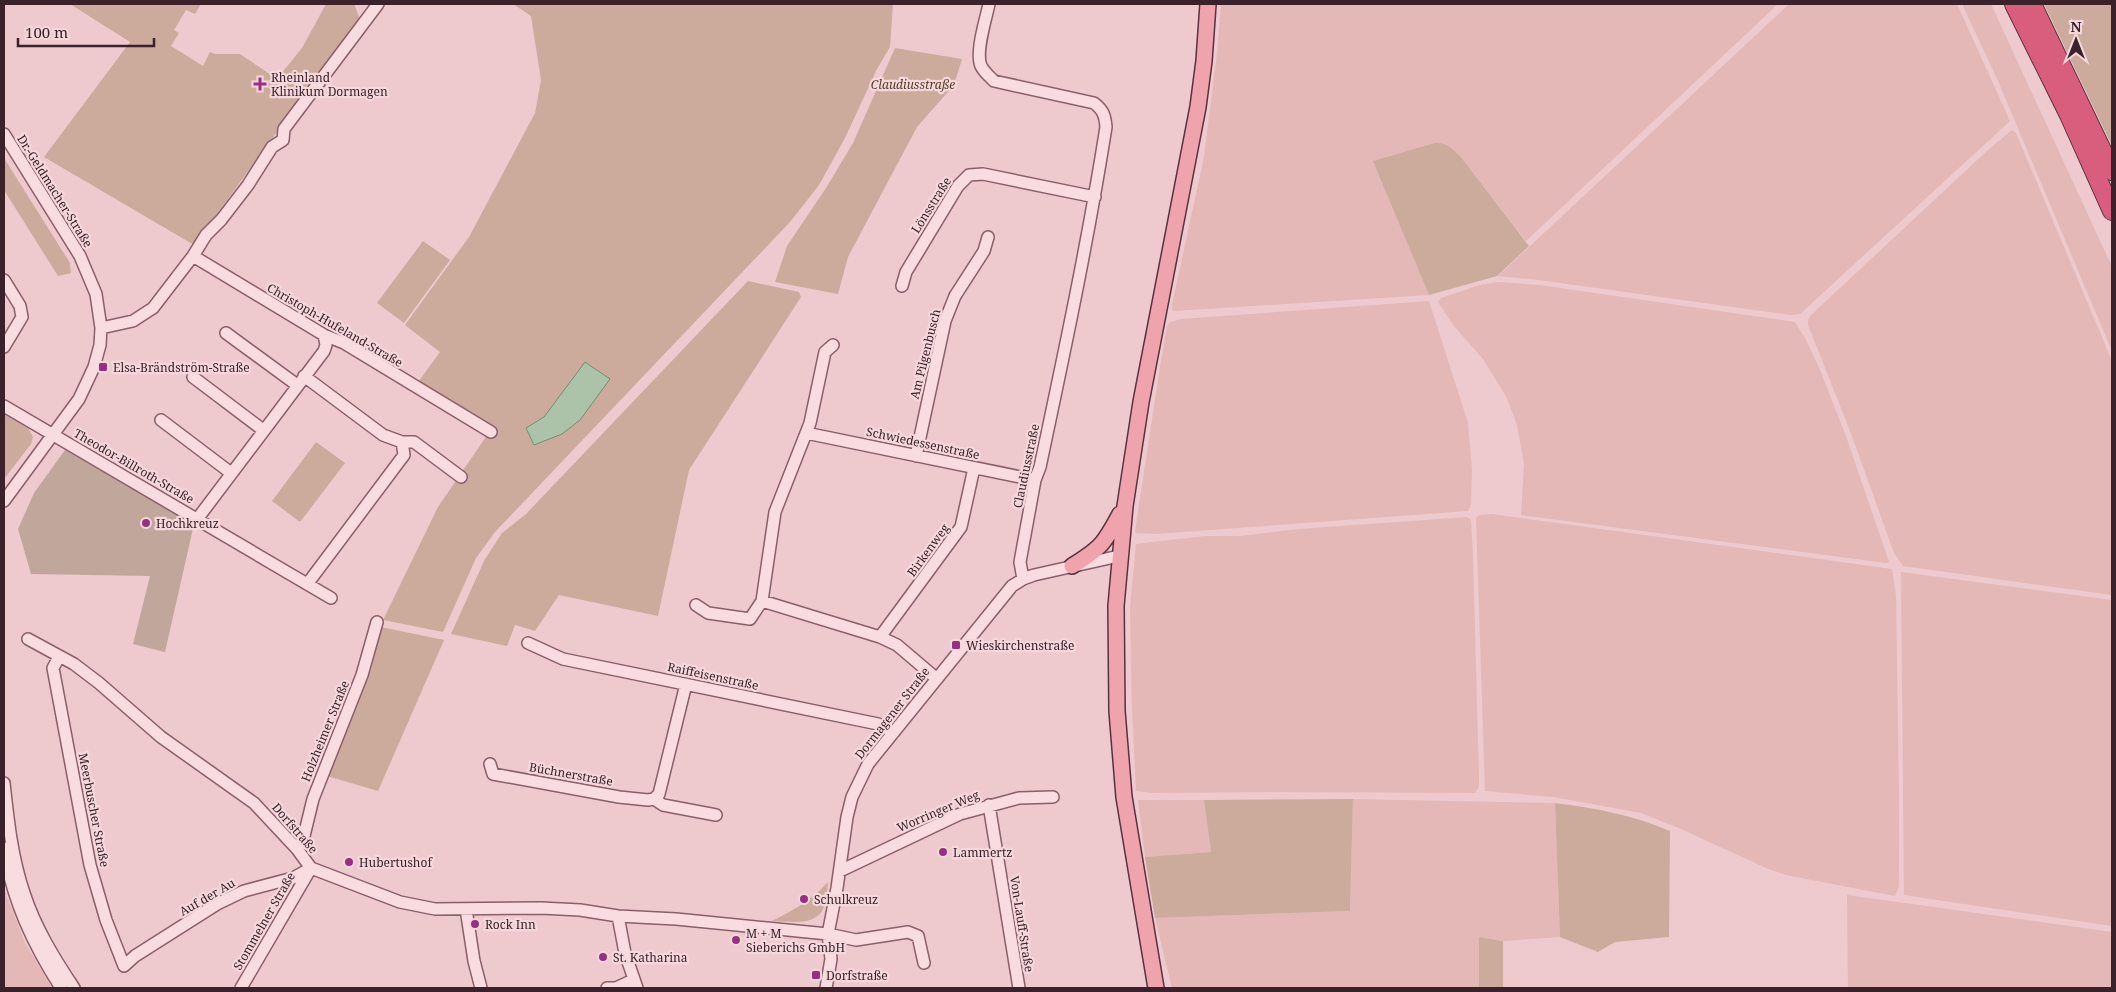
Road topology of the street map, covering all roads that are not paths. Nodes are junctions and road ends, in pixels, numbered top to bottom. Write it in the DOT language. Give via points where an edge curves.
graph roads {
  1 [pos="378,4"];
  2 [pos="990,4"];
  3 [pos="1208,4"];
  4 [pos="2014,4"];
  5 [pos="2032,4"];
  6 [pos="4,134"];
  7 [pos="2112,172"];
  8 [pos="1095,197"];
  9 [pos="2112,211"];
  10 [pos="988,237"];
  11 [pos="193,256"];
  12 [pos="4,280"];
  13 [pos="902,286"];
  14 [pos="101,328"];
  15 [pos="226,333"];
  16 [pos="324,335"];
  17 [pos="834,345"];
  18 [pos="4,347"];
  19 [pos="194,376"];
  20 [pos="300,381"];
  21 [pos="4,406"];
  22 [pos="161,420"];
  23 [pos="263,430"];
  24 [pos="491,432"];
  25 [pos="806,433"];
  26 [pos="52,435"];
  27 [pos="402,442"];
  28 [pos="916,456"];
  29 [pos="974,468"];
  30 [pos="231,473"];
  31 [pos="461,477"];
  32 [pos="1035,480"];
  33 [pos="4,501"];
  34 [pos="1125,506"];
  35 [pos="198,518"];
  36 [pos="1119,556"];
  37 [pos="1072,566"];
  38 [pos="1023,579"];
  39 [pos="308,583"];
  40 [pos="331,598"];
  41 [pos="762,601"];
  42 [pos="696,605"];
  43 [pos="377,622"];
  44 [pos="880,638"];
  45 [pos="28,639"];
  46 [pos="528,643"];
  47 [pos="59,657"];
  48 [pos="937,679"];
  49 [pos="686,684"];
  50 [pos="894,732"];
  51 [pos="490,764"];
  52 [pos="4,783"];
  53 [pos="1053,797"];
  54 [pos="654,799"];
  55 [pos="989,805"];
  56 [pos="716,814"];
  57 [pos="4,848"];
  58 [pos="298,849"];
  59 [pos="311,868"];
  60 [pos="840,871"];
  61 [pos="466,909"];
  62 [pos="618,916"];
  63 [pos="828,934"];
  64 [pos="924,962"];
  65 [pos="124,966"];
  66 [pos="635,984"];
  67 [pos="61,988"];
  68 [pos="74,988"];
  69 [pos="241,988"];
  70 [pos="481,988"];
  71 [pos="607,988"];
  72 [pos="826,988"];
  73 [pos="1019,988"];
  74 [pos="1156,988"];
  1 -- 11 [label="street" via="284,129 284,140 272,147 248,185 206,235"];
  2 -- 8 [label="street, Claudiusstraße" via="979,54 985,73 994,81 1076,98 1102,109 1106,127"];
  3 -- 34 [label="main road" via="1198,108 1147,363"];
  4 -- 9 [label="highway"];
  5 -- 7 [label="highway"];
  6 -- 14 [label="street, Dr.-Geldmacher-Straße" via="80,256 96,294"];
  8 -- 13 [label="street, Lönsstraße" via="983,174 968,176 958,186 906,272"];
  8 -- 32 [label="street, Claudiusstraße"];
  10 -- 28 [label="street, Am Pilgenbusch" via="984,251 955,296 945,321"];
  11 -- 14 [label="street" via="153,308 133,321"];
  11 -- 16 [label="street, Christoph-Hufeland-Straße"];
  12 -- 18 [label="street" via="20,306 22,316"];
  14 -- 26 [label="street, Dr.-Geldmacher-Straße" via="97,357 87,385"];
  15 -- 20 [label="street"];
  16 -- 20 [label="street" via="324,351"];
  16 -- 24 [label="street, Christoph-Hufeland-Straße" via="344,343"];
  17 -- 25 [label="street" via="825,352"];
  19 -- 23 [label="street"];
  20 -- 23 [label="street"];
  20 -- 27 [label="street" via="383,435"];
  21 -- 26 [label="street, Theodor-Billroth-Straße"];
  22 -- 30 [label="street"];
  23 -- 30 [label="street"];
  25 -- 28 [label="street, Schwiedessenstraße"];
  25 -- 41 [label="street" via="775,512"];
  26 -- 33 [label="street, Dr.-Geldmacher-Straße"];
  26 -- 35 [label="street, Theodor-Billroth-Straße"];
  27 -- 31 [label="street" via="414,442"];
  27 -- 39 [label="street" via="404,455"];
  28 -- 29 [label="street, Schwiedessenstraße"];
  29 -- 32 [label="street, Schwiedessenstraße"];
  29 -- 44 [label="street, Birkenweg" via="961,527"];
  30 -- 35 [label="street"];
  32 -- 38 [label="street, Claudiusstraße" via="1020,562"];
  34 -- 36 [label="main road"];
  34 -- 37 [label="main road" via="1104,543"];
  35 -- 39 [label="street, Theodor-Billroth-Straße"];
  36 -- 37 [label="street, Dormagener Straße"];
  36 -- 74 [label="main road" via="1115,659 1121,766 1130,842"];
  37 -- 38 [label="street, Dormagener Straße"];
  38 -- 48 [label="street, Dormagener Straße" via="1005,594"];
  39 -- 40 [label="street, Theodor-Billroth-Straße"];
  41 -- 42 [label="street" via="750,619 708,613"];
  41 -- 44 [label="street"];
  43 -- 58 [label="street, Holzheimer Straße" via="362,675 313,799 304,840"];
  44 -- 48 [label="street" via="897,645"];
  45 -- 47 [label="street, Dorfstraße"];
  46 -- 49 [label="street, Raiffeisenstraße" via="563,659"];
  47 -- 58 [label="street, Dorfstraße" via="97,681 161,737 254,803"];
  47 -- 65 [label="street, Meerbuscher Straße" via="53,668 90,865"];
  48 -- 50 [label="street, Dormagener Straße"];
  49 -- 50 [label="street, Raiffeisenstraße" via="878,724"];
  49 -- 54 [label="street" via="659,794"];
  50 -- 60 [label="street, Dormagener Straße" via="868,764 852,797"];
  51 -- 54 [label="street, Büchnerstraße" via="493,774 521,780 619,797"];
  52 -- 68 [label="street" via="16,863 24,893 46,944"];
  53 -- 55 [label="street, Worringer Weg" via="1019,798"];
  54 -- 56 [label="street, Büchnerstraße" via="663,805"];
  55 -- 60 [label="street, Worringer Weg" via="952,818"];
  55 -- 73 [label="street, Von-Lauff-Straße"];
  57 -- 67 [label="street" via="14,896 37,949"];
  58 -- 59 [label="street, Dorfstraße"];
  59 -- 61 [label="street, Dorfstraße" via="400,902 435,909"];
  59 -- 65 [label="street, Auf der Au" via="293,878 244,891 217,904"];
  59 -- 69 [label="street, Stommelner Straße"];
  60 -- 63 [label="street, Dormagener Straße"];
  61 -- 62 [label="street, Dorfstraße" via="541,908"];
  61 -- 70 [label="street"];
  62 -- 63 [label="street, Dorfstraße"];
  62 -- 66 [label="street"];
  63 -- 64 [label="street, Dorfstraße" via="856,940 913,932 918,936"];
  63 -- 72 [label="street, Dormagener Straße" via="831,959"];
  66 -- 71 [label="street"];
}
